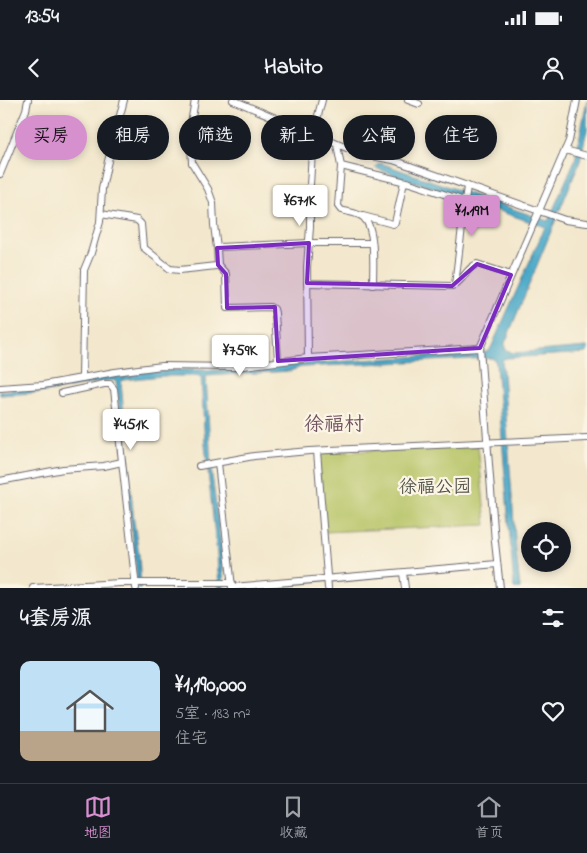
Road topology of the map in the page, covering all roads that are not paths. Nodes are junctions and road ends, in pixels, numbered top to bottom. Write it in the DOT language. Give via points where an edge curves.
graph roads {
  1 [pos="28,100"];
  2 [pos="124,100"];
  3 [pos="195,100"];
  4 [pos="233,100"];
  5 [pos="322,100"];
  6 [pos="408,100"];
  7 [pos="577,100"];
  8 [pos="419,104"];
  9 [pos="267,115"];
  10 [pos="318,115"];
  11 [pos="333,143"];
  12 [pos="337,145"];
  13 [pos="565,150"];
  14 [pos="587,155"];
  15 [pos="312,160"];
  16 [pos="341,166"];
  17 [pos="0,174"];
  18 [pos="404,182"];
  19 [pos="467,186"];
  20 [pos="465,201"];
  21 [pos="538,212"];
  22 [pos="101,214"];
  23 [pos="362,216"];
  24 [pos="587,222"];
  25 [pos="308,243"];
  26 [pos="372,243"];
  27 [pos="217,248"];
  28 [pos="218,265"];
  29 [pos="511,275"];
  30 [pos="307,283"];
  31 [pos="373,285"];
  32 [pos="455,285"];
  33 [pos="480,348"];
  34 [pos="308,358"];
  35 [pos="278,361"];
  36 [pos="82,378"];
  37 [pos="0,388"];
  38 [pos="62,393"];
  39 [pos="587,438"];
  40 [pos="487,443"];
  41 [pos="317,451"];
  42 [pos="122,462"];
  43 [pos="218,463"];
  44 [pos="199,466"];
  45 [pos="0,481"];
  46 [pos="497,564"];
  47 [pos="404,572"];
  48 [pos="327,579"];
  49 [pos="136,586"];
  50 [pos="232,586"];
  51 [pos="33,588"];
  52 [pos="328,588"];
  53 [pos="405,588"];
  54 [pos="500,588"];
  1 -- 17 [label="street"];
  2 -- 22 [label="street" via="102,189"];
  3 -- 27 [label="street" via="190,129 192,163 213,203"];
  4 -- 9 [label="street"];
  5 -- 10 [label="street"];
  6 -- 8 [label="street"];
  7 -- 13 [label="street"];
  11 -- 12 [label="street"];
  12 -- 16 [label="street"];
  12 -- 19 [label="street" via="393,160"];
  13 -- 14 [label="street"];
  13 -- 21 [label="street"];
  15 -- 25 [label="street"];
  16 -- 18 [label="street"];
  16 -- 23 [label="street" via="338,206 341,210"];
  18 -- 20 [label="street"];
  18 -- 23 [label="street" via="396,223"];
  19 -- 20 [label="street"];
  19 -- 21 [label="street"];
  20 -- 32 [label="street"];
  21 -- 24 [label="street"];
  21 -- 29 [label="street"];
  22 -- 28 [label="street" via="137,220 141,224 143,247 170,269"];
  22 -- 36 [label="street" via="84,270"];
  23 -- 26 [label="street" via="370,230"];
  25 -- 26 [label="street"];
  25 -- 27 [label="street"];
  25 -- 30 [label="street"];
  26 -- 31 [label="street"];
  27 -- 28 [label="street"];
  28 -- 35 [label="street" via="226,274 227,308 274,309"];
  29 -- 32 [label="street" via="477,264"];
  29 -- 33 [label="street"];
  30 -- 31 [label="street"];
  30 -- 34 [label="street"];
  31 -- 32 [label="street"];
  33 -- 34 [label="street"];
  33 -- 40 [label="street"];
  34 -- 35 [label="street"];
  35 -- 36 [label="street" via="235,367 162,366"];
  36 -- 37 [label="street"];
  38 -- 42 [label="street" via="110,384 114,389"];
  39 -- 40 [label="street"];
  40 -- 41 [label="street"];
  40 -- 46 [label="street"];
  41 -- 43 [label="street" via="254,456"];
  41 -- 48 [label="street"];
  42 -- 45 [label="street"];
  42 -- 49 [label="street"];
  43 -- 44 [label="street"];
  43 -- 50 [label="street"];
  46 -- 47 [label="street"];
  46 -- 54 [label="street"];
  47 -- 48 [label="street"];
  47 -- 53 [label="street"];
  48 -- 50 [label="street"];
  48 -- 52 [label="street"];
  49 -- 50 [label="street"];
  49 -- 51 [label="street"];
}
